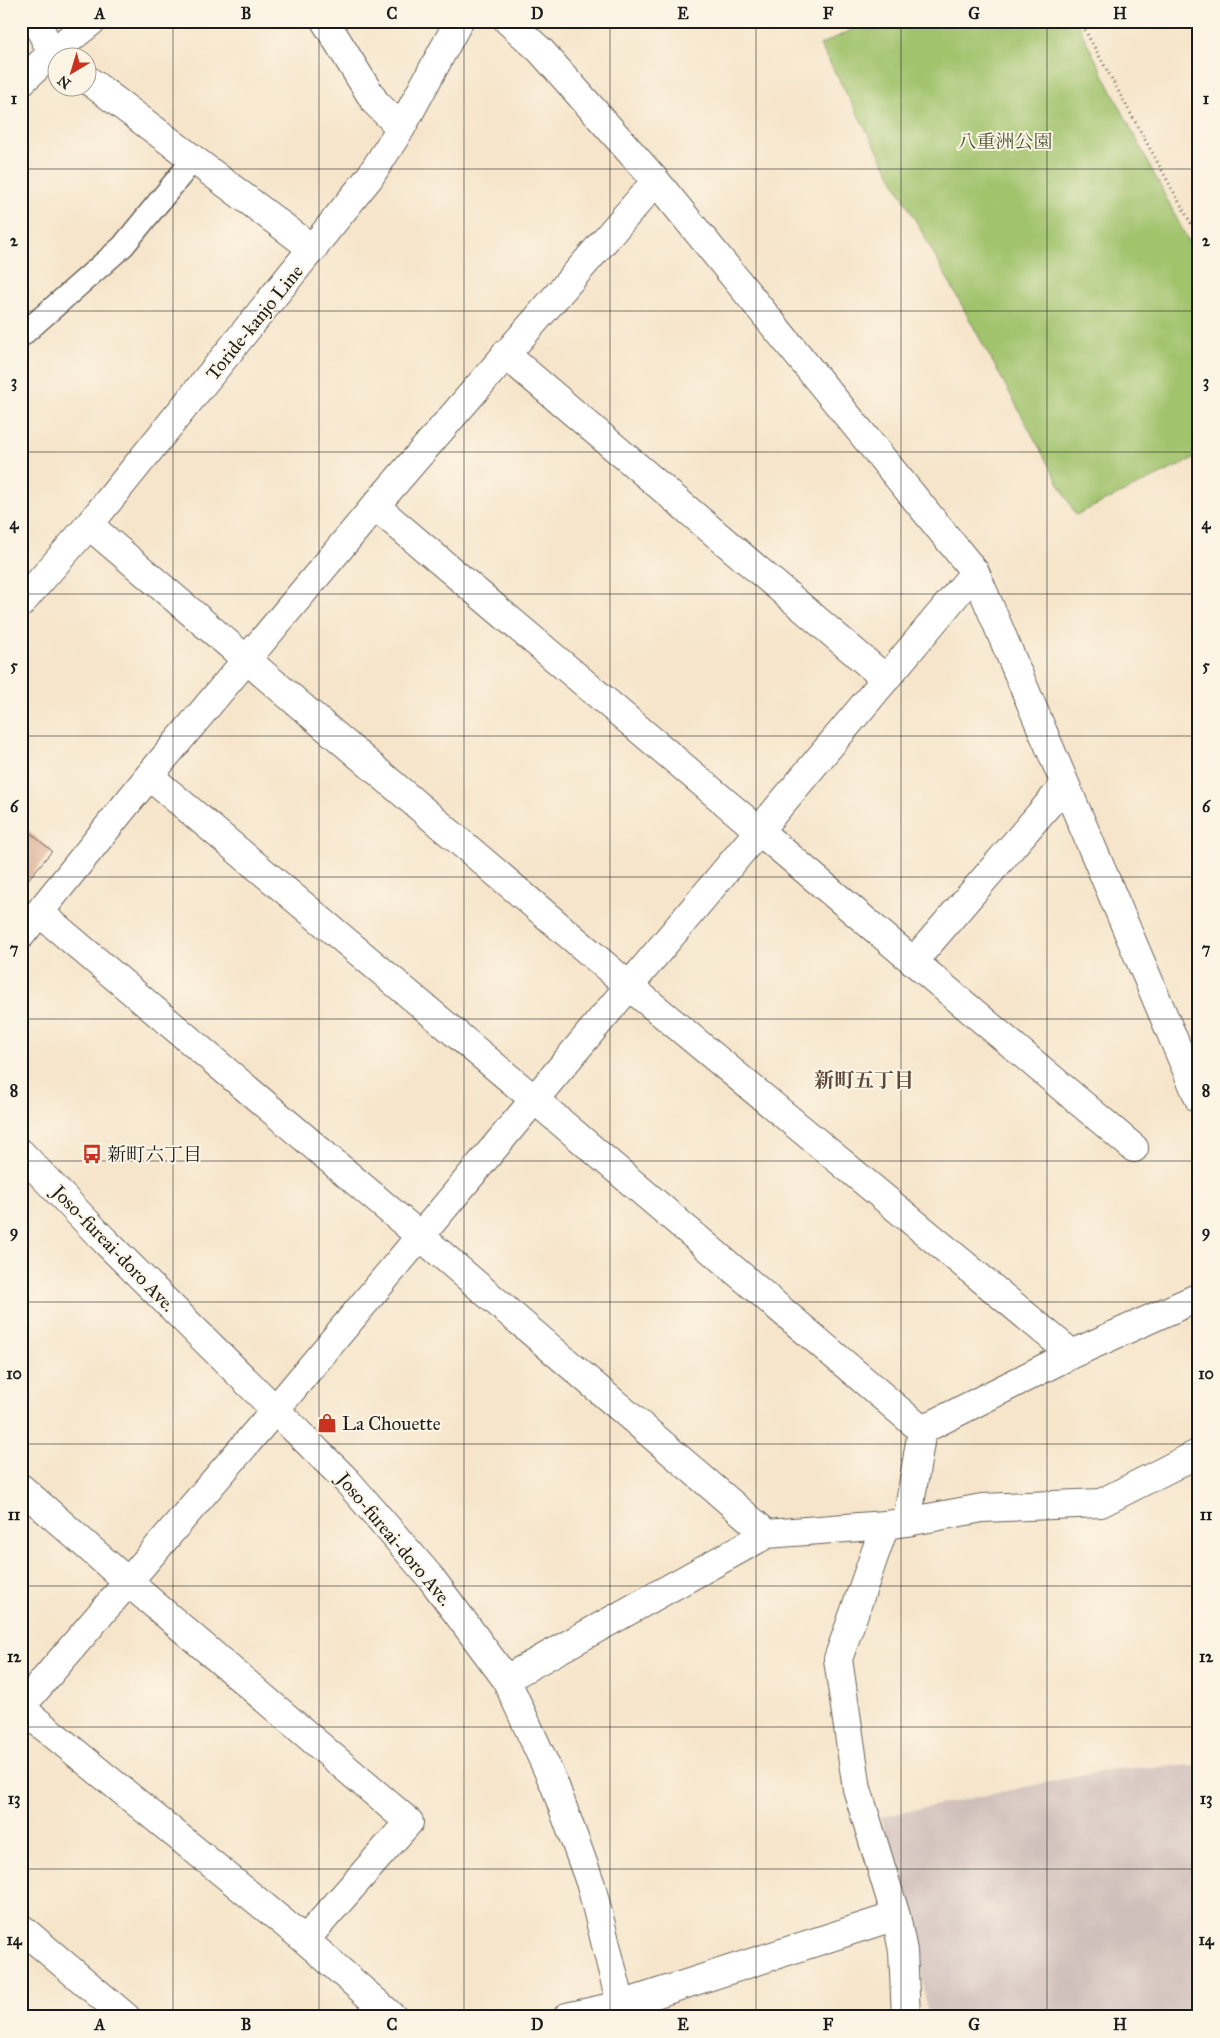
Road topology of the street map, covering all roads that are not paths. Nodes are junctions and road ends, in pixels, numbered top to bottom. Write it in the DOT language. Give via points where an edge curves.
graph roads {
  1 [pos="36,21"];
  2 [pos="92,21"];
  3 [pos="325,21"];
  4 [pos="459,21"];
  5 [pos="508,21"];
  6 [pos="51,48"];
  7 [pos="63,48"];
  8 [pos="48,61"];
  9 [pos="21,82"];
  10 [pos="98,88"];
  11 [pos="400,128"];
  12 [pos="193,160"];
  13 [pos="656,181"];
  14 [pos="313,249"];
  15 [pos="21,336"];
  16 [pos="505,354"];
  17 [pos="375,506"];
  18 [pos="88,524"];
  19 [pos="974,572"];
  20 [pos="21,603"];
  21 [pos="247,659"];
  22 [pos="886,679"];
  23 [pos="149,776"];
  24 [pos="1066,785"];
  25 [pos="758,832"];
  26 [pos="40,913"];
  27 [pos="21,935"];
  28 [pos="913,962"];
  29 [pos="629,986"];
  30 [pos="1199,1098"];
  31 [pos="534,1100"];
  32 [pos="1134,1148"];
  33 [pos="21,1153"];
  34 [pos="420,1236"];
  35 [pos="1199,1297"];
  36 [pos="1072,1354"];
  37 [pos="275,1410"];
  38 [pos="922,1430"];
  39 [pos="1199,1454"];
  40 [pos="21,1488"];
  41 [pos="896,1524"];
  42 [pos="767,1534"];
  43 [pos="128,1582"];
  44 [pos="506,1678"];
  45 [pos="21,1708"];
  46 [pos="896,1916"];
  47 [pos="21,1928"];
  48 [pos="305,1940"];
  49 [pos="622,2011"];
  50 [pos="126,2017"];
  51 [pos="393,2017"];
  52 [pos="567,2017"];
  53 [pos="906,2017"];
  1 -- 6 [label="street"];
  2 -- 7 [label="street"];
  3 -- 11 [label="street" via="375,102"];
  4 -- 11 [label="street, Toride-kanjo Line"];
  5 -- 13 [label="street" via="541,50"];
  8 -- 9 [label="street"];
  10 -- 12 [label="street"];
  11 -- 14 [label="street, Toride-kanjo Line" via="369,178"];
  12 -- 14 [label="street"];
  12 -- 15 [label="lane" via="123,246"];
  13 -- 16 [label="street"];
  13 -- 19 [label="street"];
  14 -- 18 [label="street, Toride-kanjo Line"];
  16 -- 17 [label="street"];
  16 -- 22 [label="street"];
  17 -- 21 [label="street"];
  17 -- 25 [label="street"];
  18 -- 20 [label="street, Toride-kanjo Line"];
  18 -- 21 [label="street"];
  19 -- 22 [label="street"];
  19 -- 24 [label="street"];
  21 -- 23 [label="street"];
  21 -- 29 [label="street"];
  22 -- 25 [label="street"];
  23 -- 26 [label="street"];
  23 -- 31 [label="street"];
  24 -- 28 [label="street"];
  24 -- 30 [label="street"];
  25 -- 28 [label="street"];
  25 -- 29 [label="street"];
  26 -- 27 [label="street"];
  26 -- 34 [label="street"];
  28 -- 32 [label="street"];
  29 -- 31 [label="street"];
  29 -- 36 [label="street"];
  31 -- 34 [label="street"];
  31 -- 38 [label="street"];
  33 -- 37 [label="street, Joso-fureai-doro Ave."];
  34 -- 37 [label="street"];
  34 -- 42 [label="street"];
  35 -- 36 [label="street"];
  36 -- 38 [label="street"];
  37 -- 43 [label="street"];
  37 -- 44 [label="street, Joso-fureai-doro Ave." via="348,1482 431,1578"];
  38 -- 41 [label="street"];
  39 -- 41 [label="street" via="1101,1504 982,1508"];
  40 -- 43 [label="street"];
  41 -- 42 [label="street"];
  41 -- 46 [label="street" via="838,1659 857,1789"];
  42 -- 44 [label="street"];
  43 -- 45 [label="street"];
  43 -- 48 [label="street" via="409,1822"];
  44 -- 49 [label="street, Joso-fureai-doro Ave." via="555,1786 591,1885"];
  45 -- 48 [label="street"];
  46 -- 49 [label="street"];
  46 -- 53 [label="street" via="903,1952"];
  47 -- 50 [label="street"];
  48 -- 51 [label="street"];
  49 -- 52 [label="street"];
}
